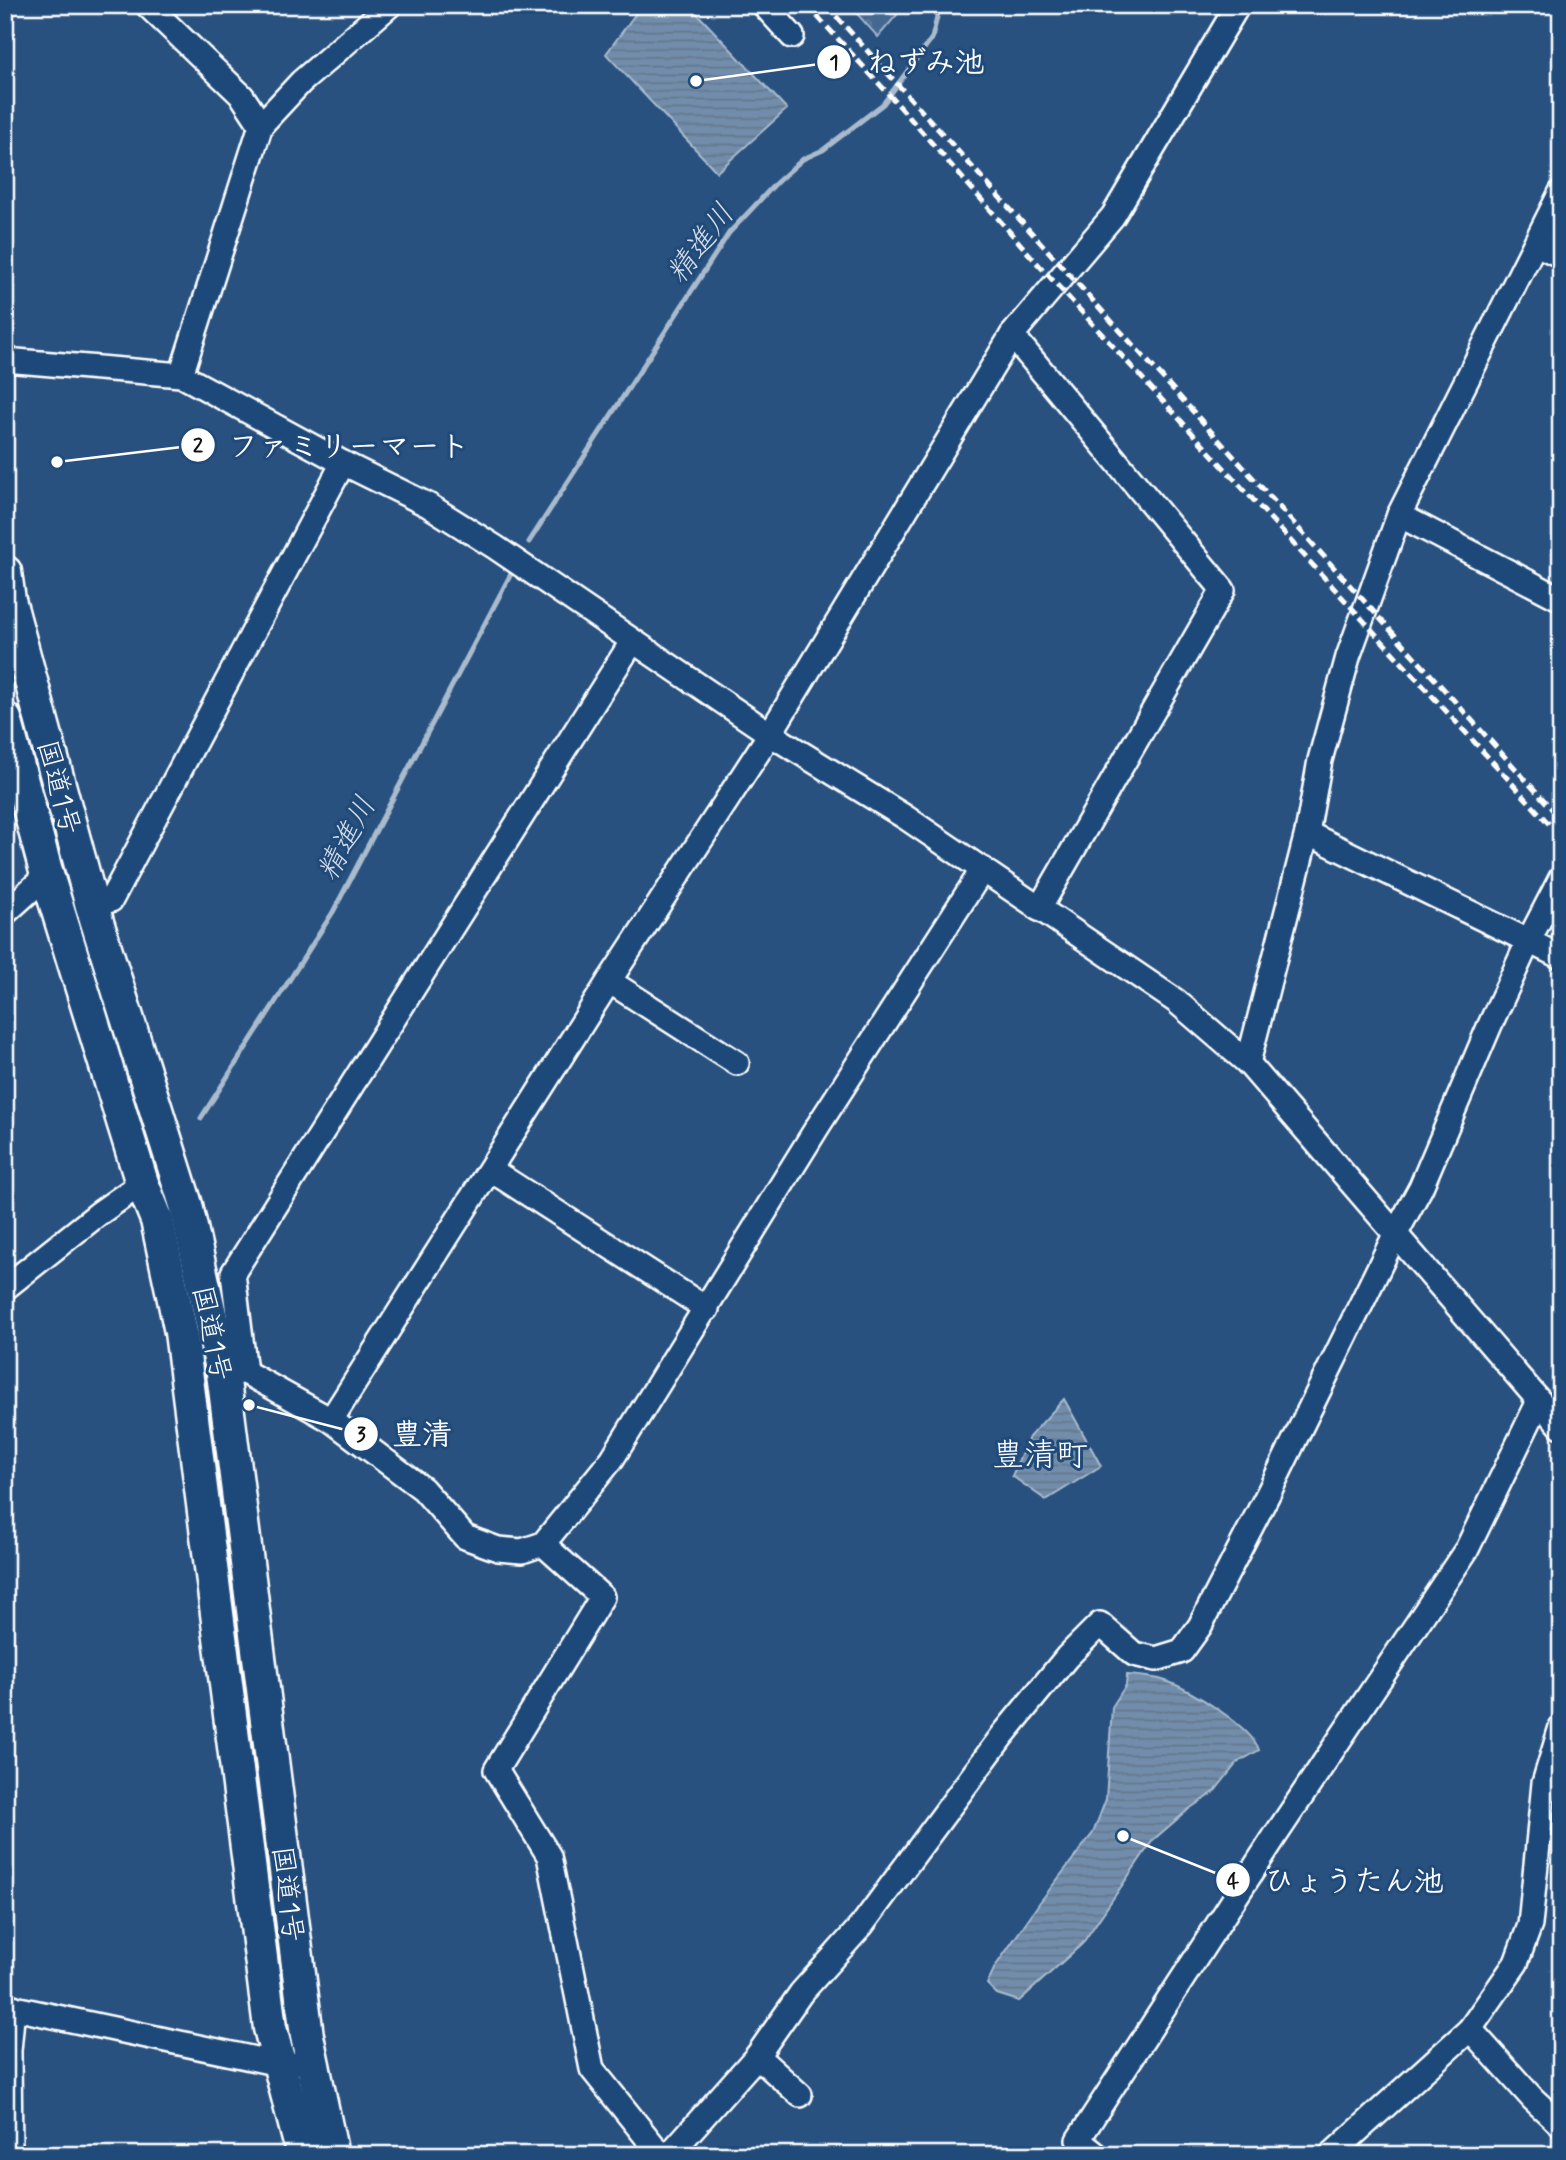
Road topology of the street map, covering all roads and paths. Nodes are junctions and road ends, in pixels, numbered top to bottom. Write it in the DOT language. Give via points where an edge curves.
graph roads {
  1 [pos="147,5"];
  2 [pos="390,5"];
  3 [pos="764,5"];
  4 [pos="1238,5"];
  5 [pos="792,36"];
  6 [pos="261,125"];
  7 [pos="1561,192"];
  8 [pos="1536,244"];
  9 [pos="1561,256"];
  10 [pos="1012,335"];
  11 [pos="5,360"];
  12 [pos="181,375"];
  13 [pos="344,463"];
  14 [pos="1399,515"];
  15 [pos="5,572"];
  16 [pos="1561,599"];
  17 [pos="632,642"];
  18 [pos="5,719"];
  19 [pos="770,734"];
  20 [pos="1307,833"];
  21 [pos="983,869"];
  22 [pos="47,875"];
  23 [pos="1561,878"];
  24 [pos="92,906"];
  25 [pos="1039,909"];
  26 [pos="5,913"];
  27 [pos="1529,940"];
  28 [pos="1561,957"];
  29 [pos="609,981"];
  30 [pos="737,1063"];
  31 [pos="1248,1063"];
  32 [pos="491,1170"];
  33 [pos="142,1183"];
  34 [pos="1395,1235"];
  35 [pos="5,1288"];
  36 [pos="707,1308"];
  37 [pos="234,1373"];
  38 [pos="1539,1401"];
  39 [pos="331,1420"];
  40 [pos="1561,1426"];
  41 [pos="543,1544"];
  42 [pos="1561,1727"];
  43 [pos="9,2007"];
  44 [pos="1470,2029"];
  45 [pos="757,2056"];
  46 [pos="313,2063"];
  47 [pos="279,2064"];
  48 [pos="800,2095"];
  49 [pos="1561,2126"];
  50 [pos="10,2155"];
  51 [pos="303,2155"];
  52 [pos="332,2155"];
  53 [pos="661,2155"];
  54 [pos="669,2155"];
  55 [pos="1097,2155"];
  56 [pos="1331,2155"];
  1 -- 6 [label="street" via="242,96"];
  2 -- 6 [label="street" via="301,82"];
  3 -- 5 [label="street"];
  4 -- 10 [label="street" via="1113,216"];
  6 -- 12 [label="street"];
  7 -- 8 [label="street"];
  8 -- 9 [label="street"];
  8 -- 14 [label="street"];
  10 -- 19 [label="street"];
  10 -- 25 [label="street" via="1223,590"];
  11 -- 12 [label="street"];
  12 -- 13 [label="street"];
  13 -- 17 [label="street" via="428,505"];
  13 -- 24 [label="street" via="111,900"];
  14 -- 16 [label="street"];
  14 -- 20 [label="street" via="1348,657 1320,760"];
  15 -- 24 [label="highway, 国道1号"];
  17 -- 19 [label="street"];
  17 -- 37 [label="street" via="233,1273"];
  18 -- 22 [label="highway, 国道1号"];
  19 -- 21 [label="street"];
  19 -- 29 [label="street"];
  20 -- 27 [label="street"];
  20 -- 31 [label="street"];
  21 -- 25 [label="street"];
  21 -- 36 [label="street"];
  22 -- 26 [label="street"];
  22 -- 33 [label="highway, 国道1号"];
  23 -- 27 [label="street"];
  24 -- 37 [label="highway, 国道1号"];
  25 -- 31 [label="street" via="1176,1001"];
  27 -- 28 [label="street"];
  27 -- 34 [label="street" via="1421,1187"];
  29 -- 30 [label="street"];
  29 -- 32 [label="street"];
  31 -- 34 [label="street"];
  32 -- 36 [label="street"];
  32 -- 39 [label="street"];
  33 -- 35 [label="street"];
  33 -- 47 [label="highway, 国道1号" via="157,1220 181,1332 270,2028"];
  34 -- 38 [label="street"];
  34 -- 45 [label="street" via="1270,1490 1200,1626 1182,1651 1156,1659 1134,1654 1100,1624 1002,1736 903,1872 801,1993"];
  36 -- 41 [label="street" via="612,1459"];
  37 -- 39 [label="street"];
  37 -- 46 [label="highway, 国道1号"];
  38 -- 40 [label="street"];
  38 -- 55 [label="street" via="1467,1549 1078,2140"];
  39 -- 41 [label="street" via="423,1489 465,1537 498,1549 522,1551"];
  41 -- 53 [label="street" via="602,1597 496,1770 549,1856 592,2069"];
  42 -- 44 [label="street" via="1544,1783 1530,1925 1516,1963"];
  43 -- 47 [label="street"];
  43 -- 50 [label="street"];
  44 -- 49 [label="street"];
  44 -- 56 [label="street"];
  45 -- 48 [label="street"];
  45 -- 54 [label="street"];
  46 -- 47 [label="street"];
  46 -- 52 [label="highway, 国道1号"];
  47 -- 51 [label="highway, 国道1号"];
}
